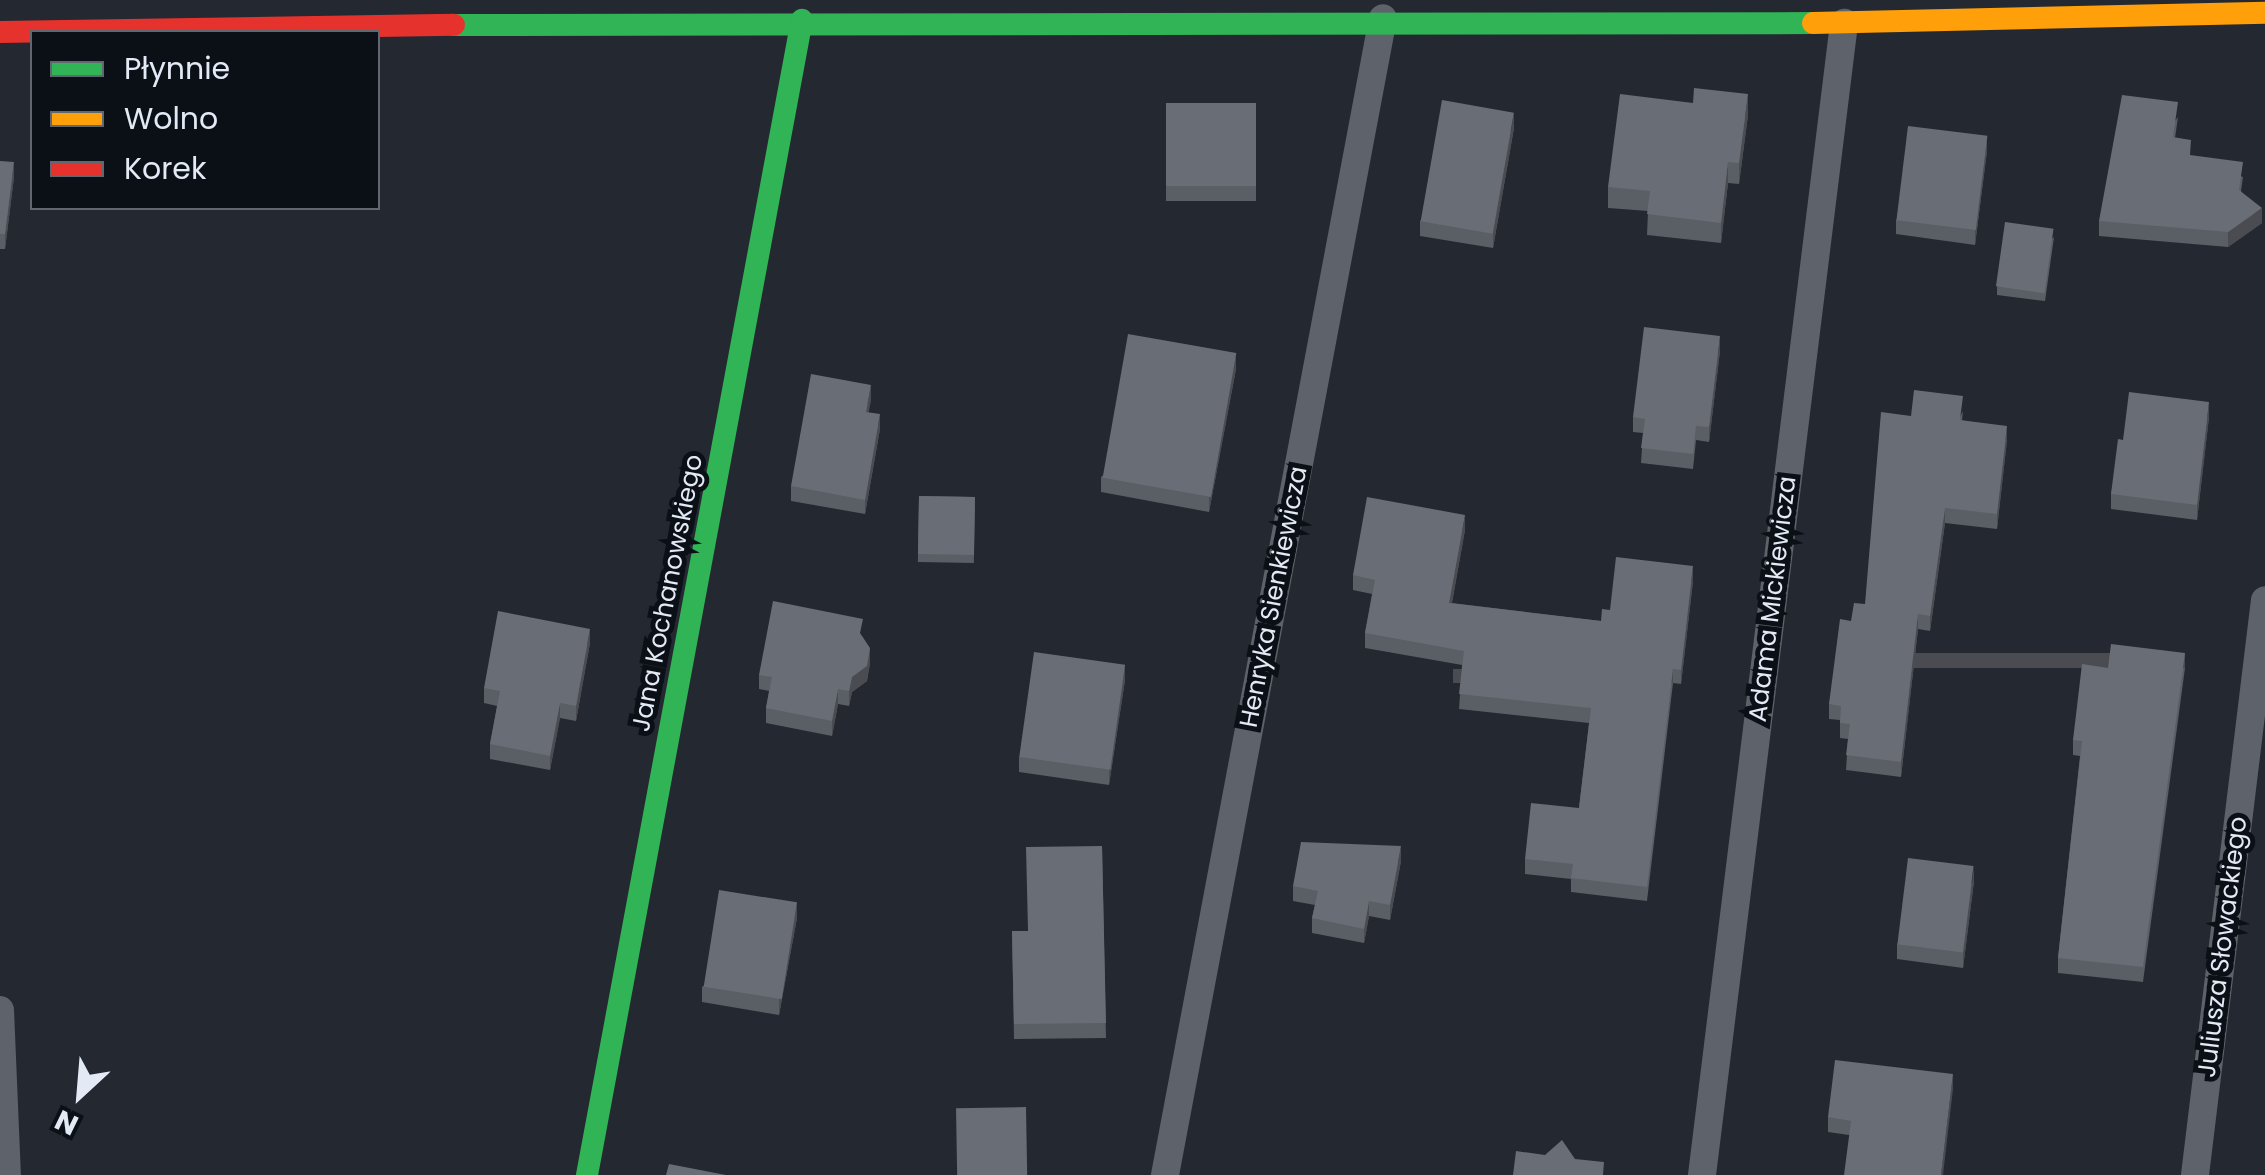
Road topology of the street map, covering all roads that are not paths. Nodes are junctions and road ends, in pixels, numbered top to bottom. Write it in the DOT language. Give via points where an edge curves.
graph roads {
  1 [pos="2265,13"];
  2 [pos="1383,18"];
  3 [pos="802,20"];
  4 [pos="1844,22"];
  5 [pos="134,30"];
  6 [pos="0,32"];
  7 [pos="30,32"];
  8 [pos="2265,600"];
  9 [pos="0,1010"];
  10 [pos="7,1175"];
  11 [pos="587,1175"];
  12 [pos="1164,1175"];
  13 [pos="1702,1175"];
  14 [pos="2195,1175"];
  1 -- 4 [label="street"];
  2 -- 3 [label="street"];
  2 -- 4 [label="street"];
  2 -- 12 [label="lane, Henryka Sienkiewicza"];
  3 -- 5 [label="street"];
  3 -- 11 [label="street, Jana Kochanowskiego"];
  4 -- 13 [label="lane, Adama Mickiewicza"];
  6 -- 7 [label="street"];
  8 -- 14 [label="lane, Juliusza Słowackiego"];
  9 -- 10 [label="lane"];
}
